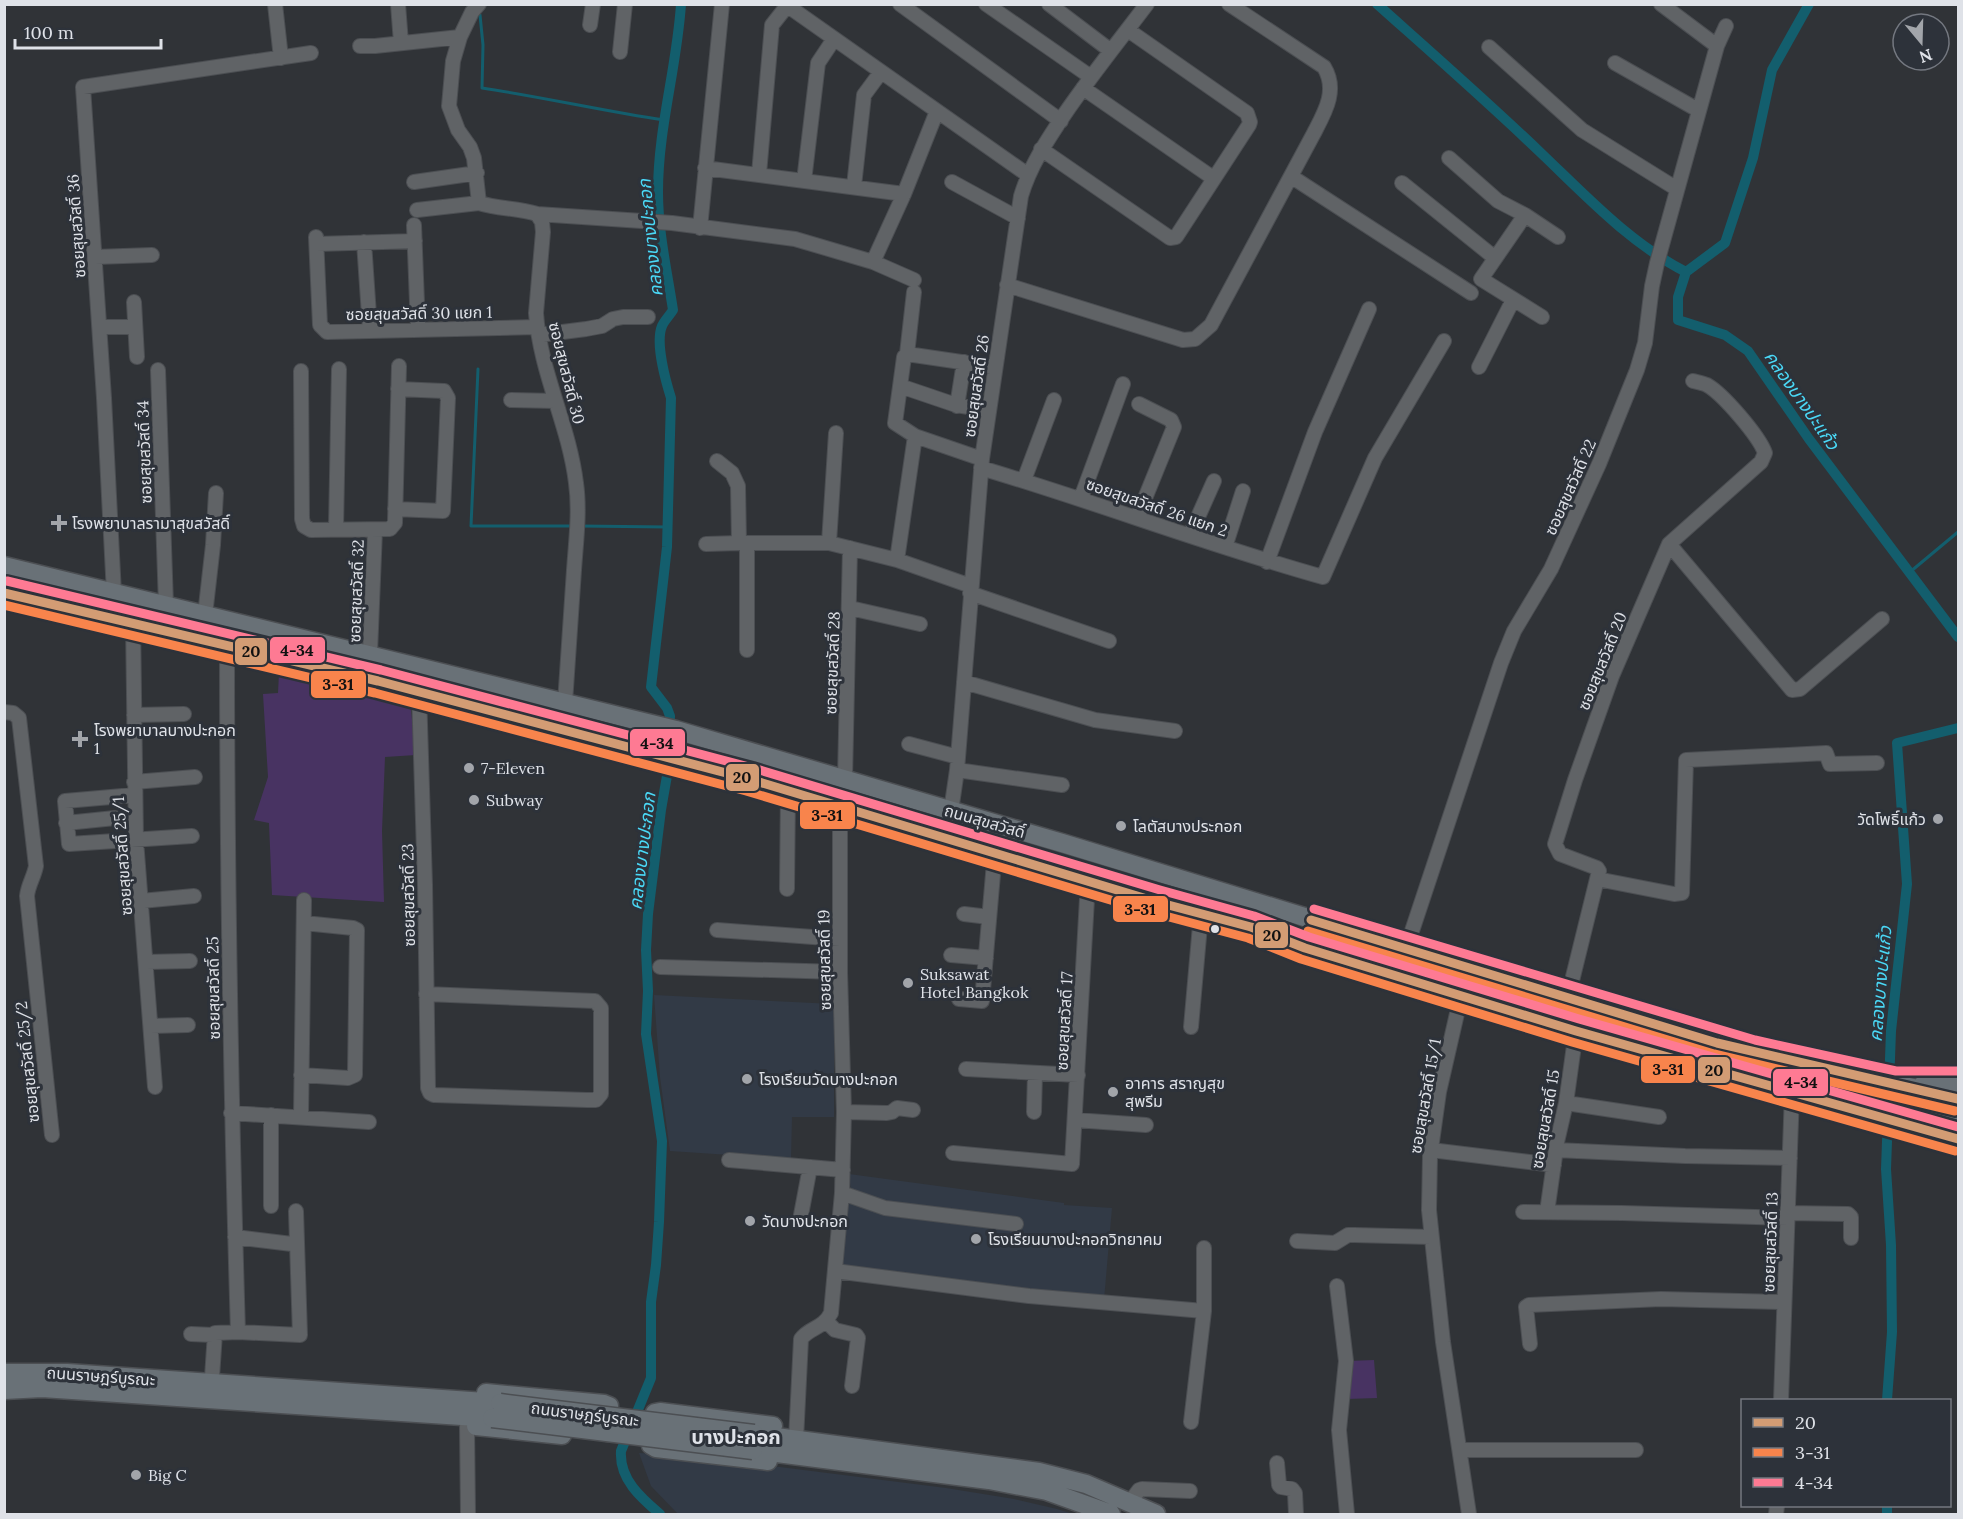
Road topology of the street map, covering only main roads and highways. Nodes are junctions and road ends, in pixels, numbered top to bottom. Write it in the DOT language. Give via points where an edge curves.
graph roads {
  1 [pos="4,566"];
  2 [pos="4,593"];
  3 [pos="1282,936"];
  4 [pos="1584,1026"];
  5 [pos="1895,1083"];
  6 [pos="1959,1083"];
  7 [pos="1959,1099"];
  8 [pos="1959,1122"];
  9 [pos="1959,1139"];
  10 [pos="4,1372"];
  11 [pos="4,1390"];
  12 [pos="211,1391"];
  13 [pos="404,1397"];
  14 [pos="496,1410"];
  15 [pos="438,1414"];
  16 [pos="796,1440"];
  17 [pos="753,1442"];
  18 [pos="823,1459"];
  19 [pos="1111,1515"];
  20 [pos="1156,1515"];
  1 -- 5 [label="main road, ถนนสุขสวัสดิ์" via="676,730 1734,1047"];
  2 -- 3 [label="main road, ถนนสุขสวัสดิ์" via="227,644 643,750"];
  3 -- 4 [label="main road" via="1406,968"];
  3 -- 4 [label="main road, ถนนสุขสวัสดิ์" via="1305,948 1461,996"];
  4 -- 8 [label="main road"];
  4 -- 9 [label="main road, ถนนสุขสวัสดิ์" via="1792,1093"];
  5 -- 6 [label="main road"];
  5 -- 7 [label="main road, ถนนสุขสวัสดิ์"];
  10 -- 12 [label="main road, ถนนราษฎร์บูรณะ" via="56,1372"];
  11 -- 12 [label="main road, ถนนราษฎร์บูรณะ"];
  12 -- 13 [label="main road, ถนนราษฎร์บูรณะ"];
  12 -- 15 [label="main road, ถนนราษฎร์บูรณะ"];
  13 -- 14 [label="main road, ถนนราษฎร์บูรณะ"];
  13 -- 15 [label="main road" via="475,1392 604,1404 609,1406 608,1437 604,1440 467,1426"];
  14 -- 15 [label="main road, ถนนราษฎร์บูรณะ"];
  14 -- 17 [label="main road, ถนนราษฎร์บูรณะ, bridge"];
  16 -- 17 [label="main road, ถนนราษฎร์บูรณะ"];
  16 -- 18 [label="main road" via="781,1427 660,1412 653,1417 651,1444 656,1448 763,1462"];
  16 -- 20 [label="main road, ถนนราษฎร์บูรณะ" via="1039,1472 1086,1484"];
  17 -- 18 [label="main road, ถนนราษฎร์บูรณะ"];
  18 -- 19 [label="main road, ถนนราษฎร์บูรณะ" via="1023,1486 1071,1498"];
}
